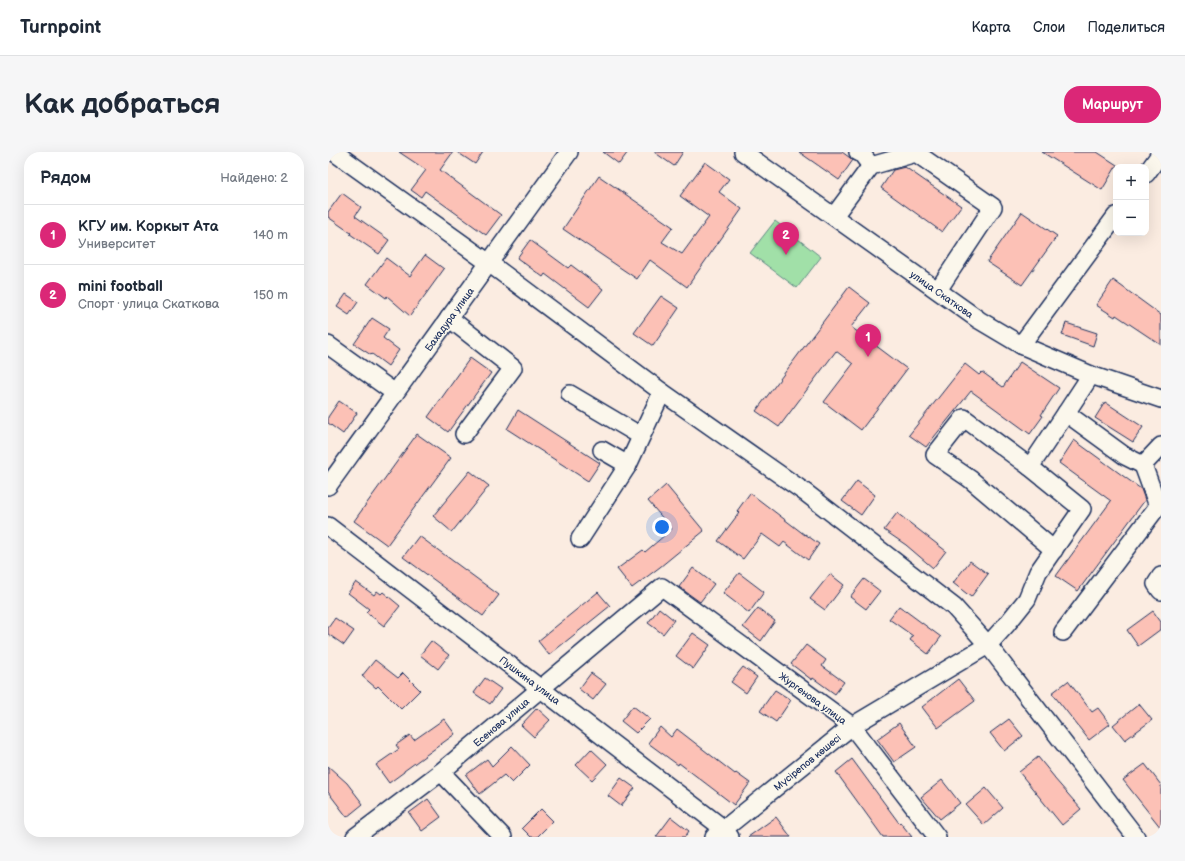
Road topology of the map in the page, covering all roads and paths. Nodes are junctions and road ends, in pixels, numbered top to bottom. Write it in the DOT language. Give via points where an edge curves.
graph roads {
  1 [pos="334,152"];
  2 [pos="569,152"];
  3 [pos="743,152"];
  4 [pos="858,152"];
  5 [pos="1161,153"];
  6 [pos="871,166"];
  7 [pos="1149,170"];
  8 [pos="834,216"];
  9 [pos="1113,220"];
  10 [pos="489,263"];
  11 [pos="938,290"];
  12 [pos="450,318"];
  13 [pos="328,345"];
  14 [pos="1021,345"];
  15 [pos="1091,375"];
  16 [pos="662,392"];
  17 [pos="395,393"];
  18 [pos="570,394"];
  19 [pos="1161,399"];
  20 [pos="1066,413"];
  21 [pos="464,434"];
  22 [pos="641,436"];
  23 [pos="1161,446"];
  24 [pos="602,450"];
  25 [pos="628,465"];
  26 [pos="1144,465"];
  27 [pos="1030,467"];
  28 [pos="328,486"];
  29 [pos="328,526"];
  30 [pos="580,539"];
  31 [pos="1054,550"];
  32 [pos="662,587"];
  33 [pos="1063,632"];
  34 [pos="988,645"];
  35 [pos="541,688"];
  36 [pos="852,726"];
  37 [pos="441,772"];
  38 [pos="723,834"];
  39 [pos="355,837"];
  40 [pos="503,837"];
  41 [pos="936,837"];
  42 [pos="1136,837"];
  1 -- 10 [label="street"];
  2 -- 10 [label="street, Бахадура улица"];
  3 -- 8 [label="street, улица Скаткова"];
  4 -- 6 [label="street"];
  5 -- 7 [label="street"];
  6 -- 8 [label="street"];
  6 -- 11 [label="street" via="916,153 993,207"];
  8 -- 11 [label="street, улица Скаткова"];
  9 -- 14 [label="street"];
  10 -- 12 [label="street, Бахадура улица"];
  10 -- 16 [label="street"];
  11 -- 14 [label="street, улица Скаткова" via="979,320"];
  12 -- 17 [label="street, Бахадура улица"];
  12 -- 21 [label="street" via="513,368"];
  13 -- 17 [label="street"];
  14 -- 15 [label="street, улица Скаткова"];
  15 -- 19 [label="street, улица Скаткова"];
  15 -- 20 [label="street"];
  16 -- 22 [label="street"];
  16 -- 34 [label="street" via="806,493 948,602"];
  17 -- 28 [label="street, Бахадура улица"];
  18 -- 22 [label="street"];
  20 -- 26 [label="street" via="1125,456"];
  20 -- 27 [label="street"];
  22 -- 25 [label="street"];
  23 -- 26 [label="street"];
  24 -- 25 [label="street"];
  25 -- 30 [label="street"];
  26 -- 33 [label="street" via="1158,506"];
  27 -- 31 [label="street, Мүсірепов көшесі" via="1082,509"];
  27 -- 31 [label="street" via="964,418 935,455 975,483"];
  29 -- 35 [label="street, Пушкина улица"];
  31 -- 34 [label="street, Мүсірепов көшесі" via="1038,572 1027,599"];
  32 -- 35 [label="street, Есенова улица"];
  32 -- 36 [label="street, Жургенова улица"];
  34 -- 36 [label="street, Мүсірепов көшесі"];
  34 -- 42 [label="street"];
  35 -- 37 [label="street, Есенова улица"];
  35 -- 38 [label="street, Пушкина улица"];
  36 -- 38 [label="street, Мүсірепов көшесі"];
  36 -- 41 [label="street, Жургенова улица"];
  37 -- 39 [label="street, Есенова улица"];
  37 -- 40 [label="street"];
}
